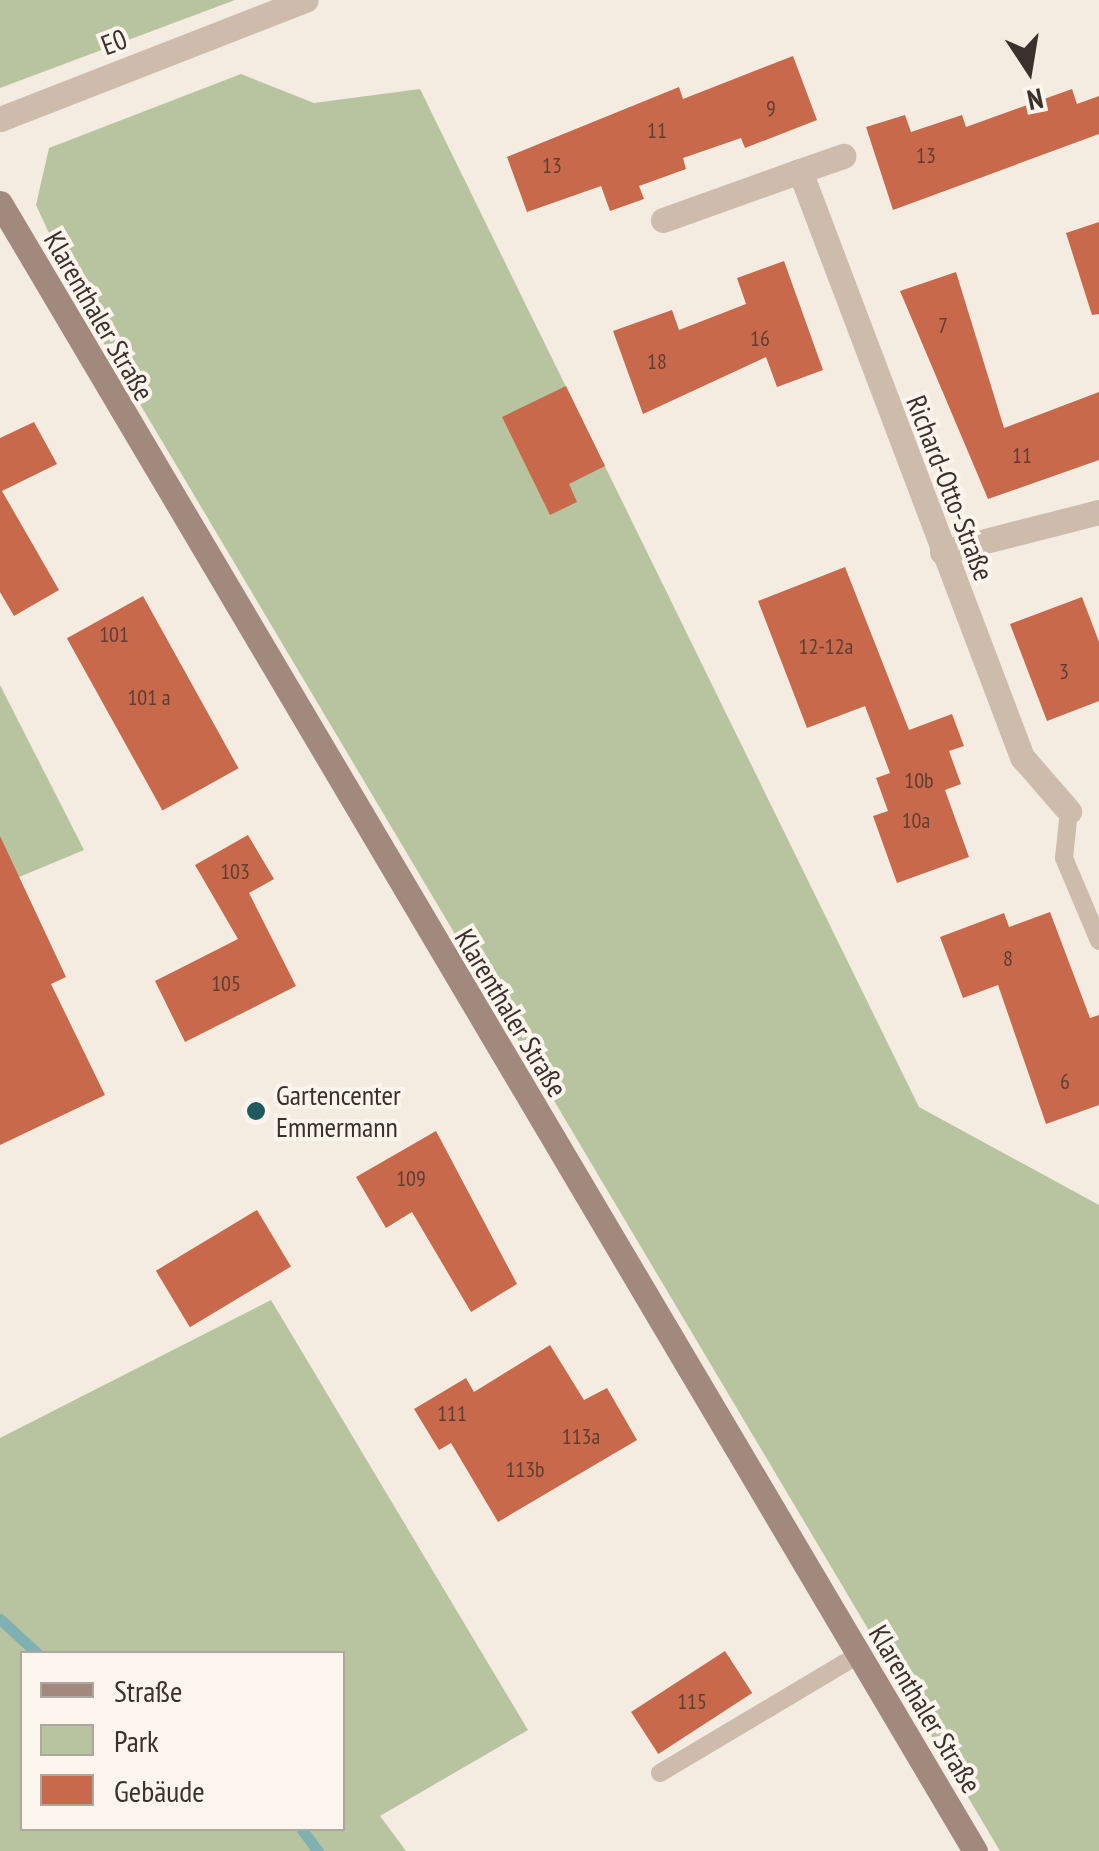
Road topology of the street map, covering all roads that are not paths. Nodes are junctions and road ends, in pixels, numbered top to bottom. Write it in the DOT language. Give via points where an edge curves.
graph roads {
  1 [pos="306,0"];
  2 [pos="0,119"];
  3 [pos="843,156"];
  4 [pos="800,172"];
  5 [pos="0,203"];
  6 [pos="663,220"];
  7 [pos="1099,512"];
  8 [pos="942,552"];
  9 [pos="1068,811"];
  10 [pos="1099,941"];
  11 [pos="858,1655"];
  12 [pos="660,1773"];
  13 [pos="975,1851"];
  1 -- 2 [label="street, E0"];
  3 -- 4 [label="street"];
  4 -- 6 [label="street"];
  4 -- 8 [label="street, Richard-Otto-Straße"];
  5 -- 11 [label="main road, Klarenthaler Straße"];
  7 -- 8 [label="street"];
  8 -- 9 [label="street, Richard-Otto-Straße" via="1022,757"];
  9 -- 10 [label="lane" via="1064,858"];
  11 -- 12 [label="lane"];
  11 -- 13 [label="main road, Klarenthaler Straße"];
}
